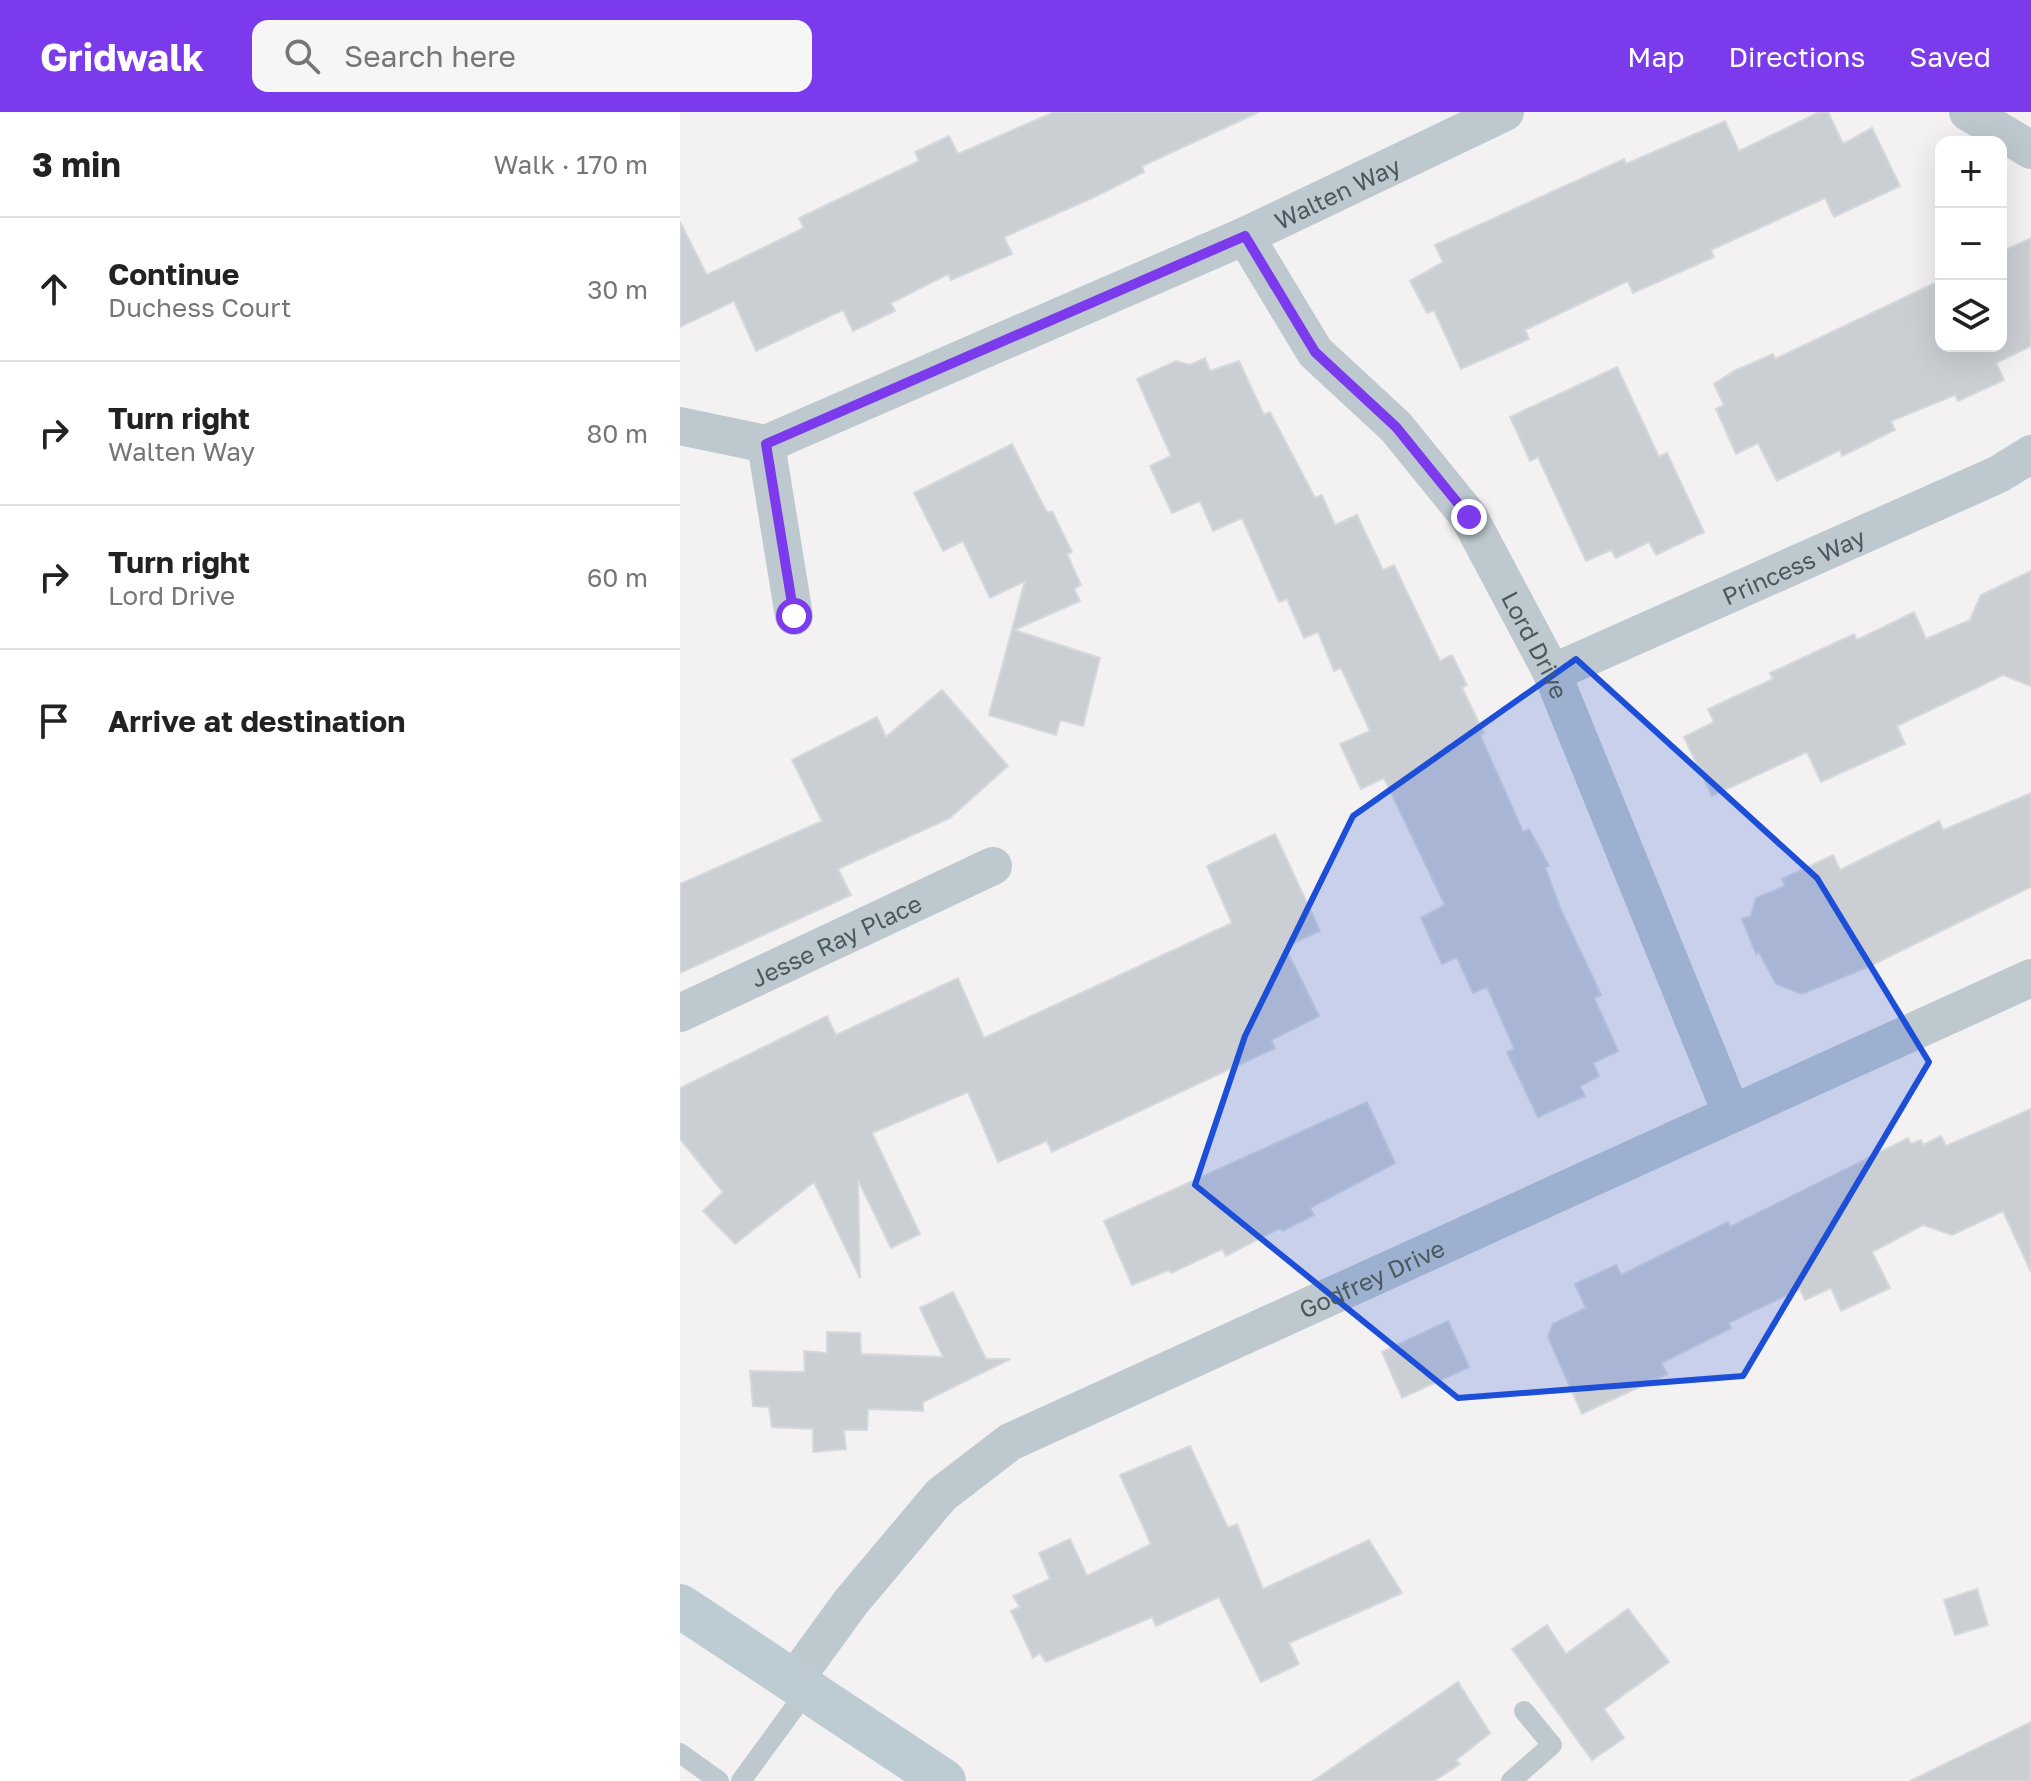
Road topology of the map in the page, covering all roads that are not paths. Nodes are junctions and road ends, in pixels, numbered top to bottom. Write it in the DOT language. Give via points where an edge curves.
graph roads {
  1 [pos="1505,112"];
  2 [pos="1968,112"];
  3 [pos="2031,150"];
  4 [pos="1245,236"];
  5 [pos="680,426"];
  6 [pos="766,444"];
  7 [pos="2031,454"];
  8 [pos="794,616"];
  9 [pos="1552,673"];
  10 [pos="993,866"];
  11 [pos="2031,978"];
  12 [pos="680,1013"];
  13 [pos="1731,1112"];
  14 [pos="680,1606"];
  15 [pos="799,1687"];
  16 [pos="1524,1711"];
  17 [pos="680,1753"];
  18 [pos="933,1778"];
  19 [pos="719,1781"];
  20 [pos="741,1781"];
  21 [pos="1511,1781"];
  1 -- 4 [label="street, Walten Way"];
  2 -- 3 [label="street"];
  4 -- 6 [label="street, Walten Way"];
  4 -- 9 [label="street, Lord Drive" via="1315,352 1396,427 1469,517"];
  5 -- 6 [label="street"];
  6 -- 8 [label="street"];
  7 -- 9 [label="street, Princess Way" via="1999,474"];
  9 -- 13 [label="street, Lord Drive"];
  10 -- 12 [label="street, Jesse Ray Place"];
  11 -- 13 [label="street, Godfrey Drive"];
  13 -- 15 [label="street, Godfrey Drive" via="1010,1442 941,1495 851,1602"];
  14 -- 15 [label="main road"];
  15 -- 18 [label="main road"];
  15 -- 20 [label="lane"];
  16 -- 21 [label="lane" via="1552,1745"];
  17 -- 19 [label="lane"];
}
